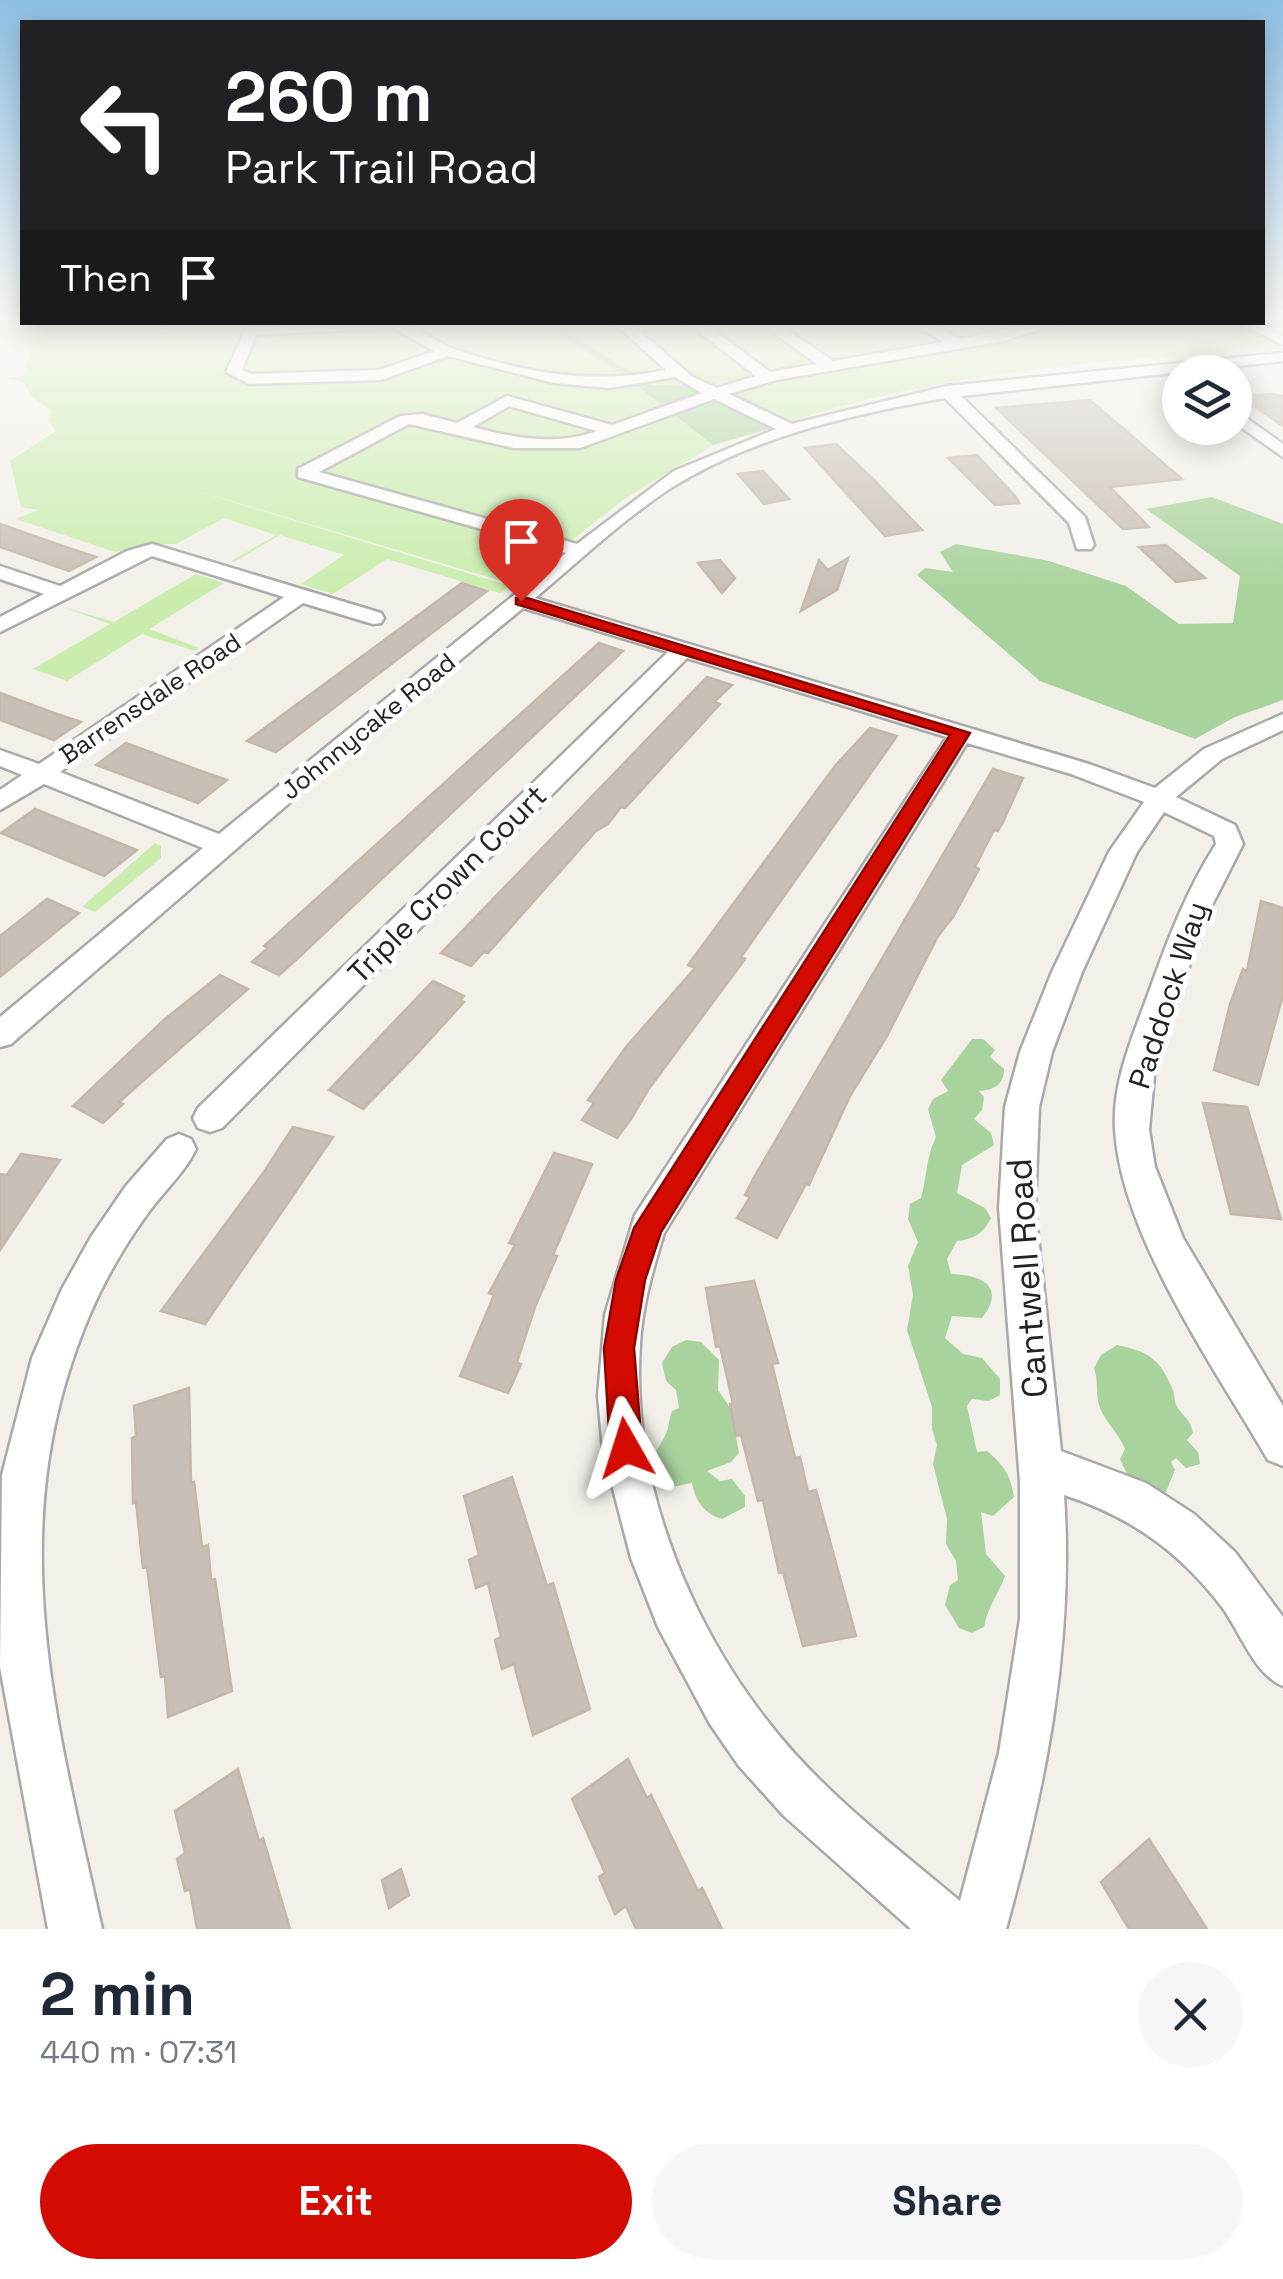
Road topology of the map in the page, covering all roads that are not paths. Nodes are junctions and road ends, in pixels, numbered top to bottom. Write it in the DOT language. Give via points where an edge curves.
graph roads {
  1 [pos="492,410"];
  2 [pos="539,410"];
  3 [pos="672,410"];
  4 [pos="749,410"];
  5 [pos="859,410"];
  6 [pos="965,410"];
  7 [pos="458,428"];
  8 [pos="1252,429"];
  9 [pos="618,430"];
  10 [pos="790,430"];
  11 [pos="1283,452"];
  12 [pos="1084,545"];
  13 [pos="582,551"];
  14 [pos="0,572"];
  15 [pos="60,593"];
  16 [pos="301,595"];
  17 [pos="521,601"];
  18 [pos="372,618"];
  19 [pos="0,626"];
  20 [pos="684,649"];
  21 [pos="1281,724"];
  22 [pos="961,733"];
  23 [pos="0,757"];
  24 [pos="41,773"];
  25 [pos="1159,799"];
  26 [pos="0,802"];
  27 [pos="223,846"];
  28 [pos="0,1034"];
  29 [pos="1283,1445"];
  30 [pos="1043,1466"];
  31 [pos="1283,1662"];
  32 [pos="74,1929"];
  33 [pos="952,1929"];
  34 [pos="979,1929"];
  1 -- 7 [label="street"];
  2 -- 9 [label="street"];
  3 -- 9 [label="street"];
  4 -- 10 [label="street"];
  5 -- 10 [label="street, Johnnycake Road"];
  6 -- 12 [label="street" via="1078,522"];
  7 -- 9 [label="street" via="548,445"];
  7 -- 13 [label="street" via="406,419 304,474"];
  8 -- 11 [label="street"];
  10 -- 13 [label="street, Johnnycake Road" via="683,472"];
  13 -- 17 [label="street, Johnnycake Road"];
  14 -- 15 [label="street"];
  15 -- 16 [label="street" via="152,550"];
  15 -- 19 [label="street"];
  16 -- 18 [label="street"];
  16 -- 24 [label="street, Barrensdale Road"];
  17 -- 20 [label="street, Paddock Way"];
  17 -- 27 [label="street, Johnnycake Road"];
  20 -- 22 [label="street, Paddock Way"];
  20 -- 32 [label="street, Triple Crown Court" via="138,1193 75,1300 27,1442 16,1603"];
  21 -- 25 [label="street, Cantwell Road" via="1211,756"];
  22 -- 25 [label="street, Paddock Way"];
  22 -- 33 [label="street" via="648,1228 630,1280 619,1348 635,1503 705,1669 758,1748 818,1812"];
  23 -- 24 [label="street"];
  24 -- 26 [label="street, Barrensdale Road"];
  24 -- 27 [label="street"];
  25 -- 29 [label="street, Paddock Way" via="1226,831 1230,844 1192,914 1141,1058 1132,1130 1137,1168 1167,1244"];
  25 -- 30 [label="street, Cantwell Road" via="1124,845 1052,1007 1018,1132 1020,1259"];
  27 -- 28 [label="street, Johnnycake Road"];
  30 -- 31 [label="street" via="1130,1498 1199,1547 1247,1603"];
  30 -- 34 [label="street, Cantwell Road" via="1045,1576 1034,1702 1012,1818"];
}
